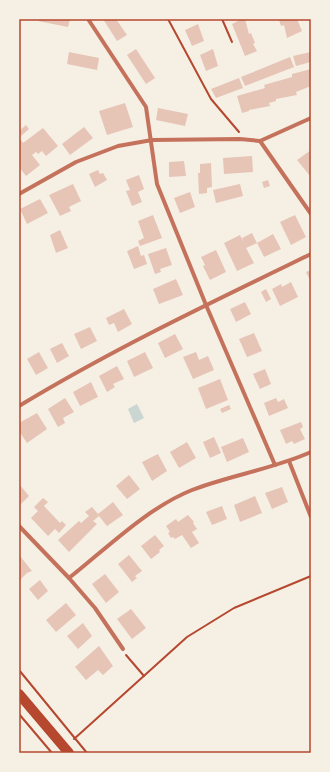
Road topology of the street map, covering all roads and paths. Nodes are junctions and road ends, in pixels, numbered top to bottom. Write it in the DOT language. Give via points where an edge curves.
graph roads {
  1 [pos="88,19"];
  2 [pos="168,19"];
  3 [pos="222,19"];
  4 [pos="232,42"];
  5 [pos="311,118"];
  6 [pos="240,139"];
  7 [pos="152,140"];
  8 [pos="260,141"];
  9 [pos="19,194"];
  10 [pos="311,214"];
  11 [pos="311,254"];
  12 [pos="206,305"];
  13 [pos="19,406"];
  14 [pos="311,452"];
  15 [pos="290,462"];
  16 [pos="275,465"];
  17 [pos="311,517"];
  18 [pos="19,526"];
  19 [pos="311,576"];
  20 [pos="69,578"];
  21 [pos="123,649"];
  22 [pos="19,670"];
  23 [pos="144,676"];
  24 [pos="19,694"];
  25 [pos="19,714"];
  26 [pos="74,739"];
  27 [pos="52,753"];
  28 [pos="69,753"];
  29 [pos="87,753"];
  1 -- 7 [label="street" via="146,107"];
  2 -- 6 [label="path" via="211,99 239,132"];
  3 -- 4 [label="path"];
  5 -- 8 [label="street"];
  6 -- 7 [label="street"];
  6 -- 8 [label="street"];
  7 -- 9 [label="street" via="99,152"];
  7 -- 12 [label="street" via="158,184"];
  8 -- 10 [label="street"];
  11 -- 12 [label="street"];
  12 -- 13 [label="street" via="70,375"];
  12 -- 16 [label="street"];
  14 -- 15 [label="street"];
  15 -- 16 [label="street"];
  15 -- 17 [label="street"];
  16 -- 20 [label="street" via="192,490 156,509"];
  18 -- 20 [label="street"];
  19 -- 23 [label="path" via="234,608 187,637"];
  20 -- 21 [label="street"];
  21 -- 23 [label="path" via="125,655"];
  22 -- 26 [label="path"];
  23 -- 26 [label="path"];
  24 -- 28 [label="main road"];
  25 -- 27 [label="path"];
  26 -- 29 [label="path"];
}
